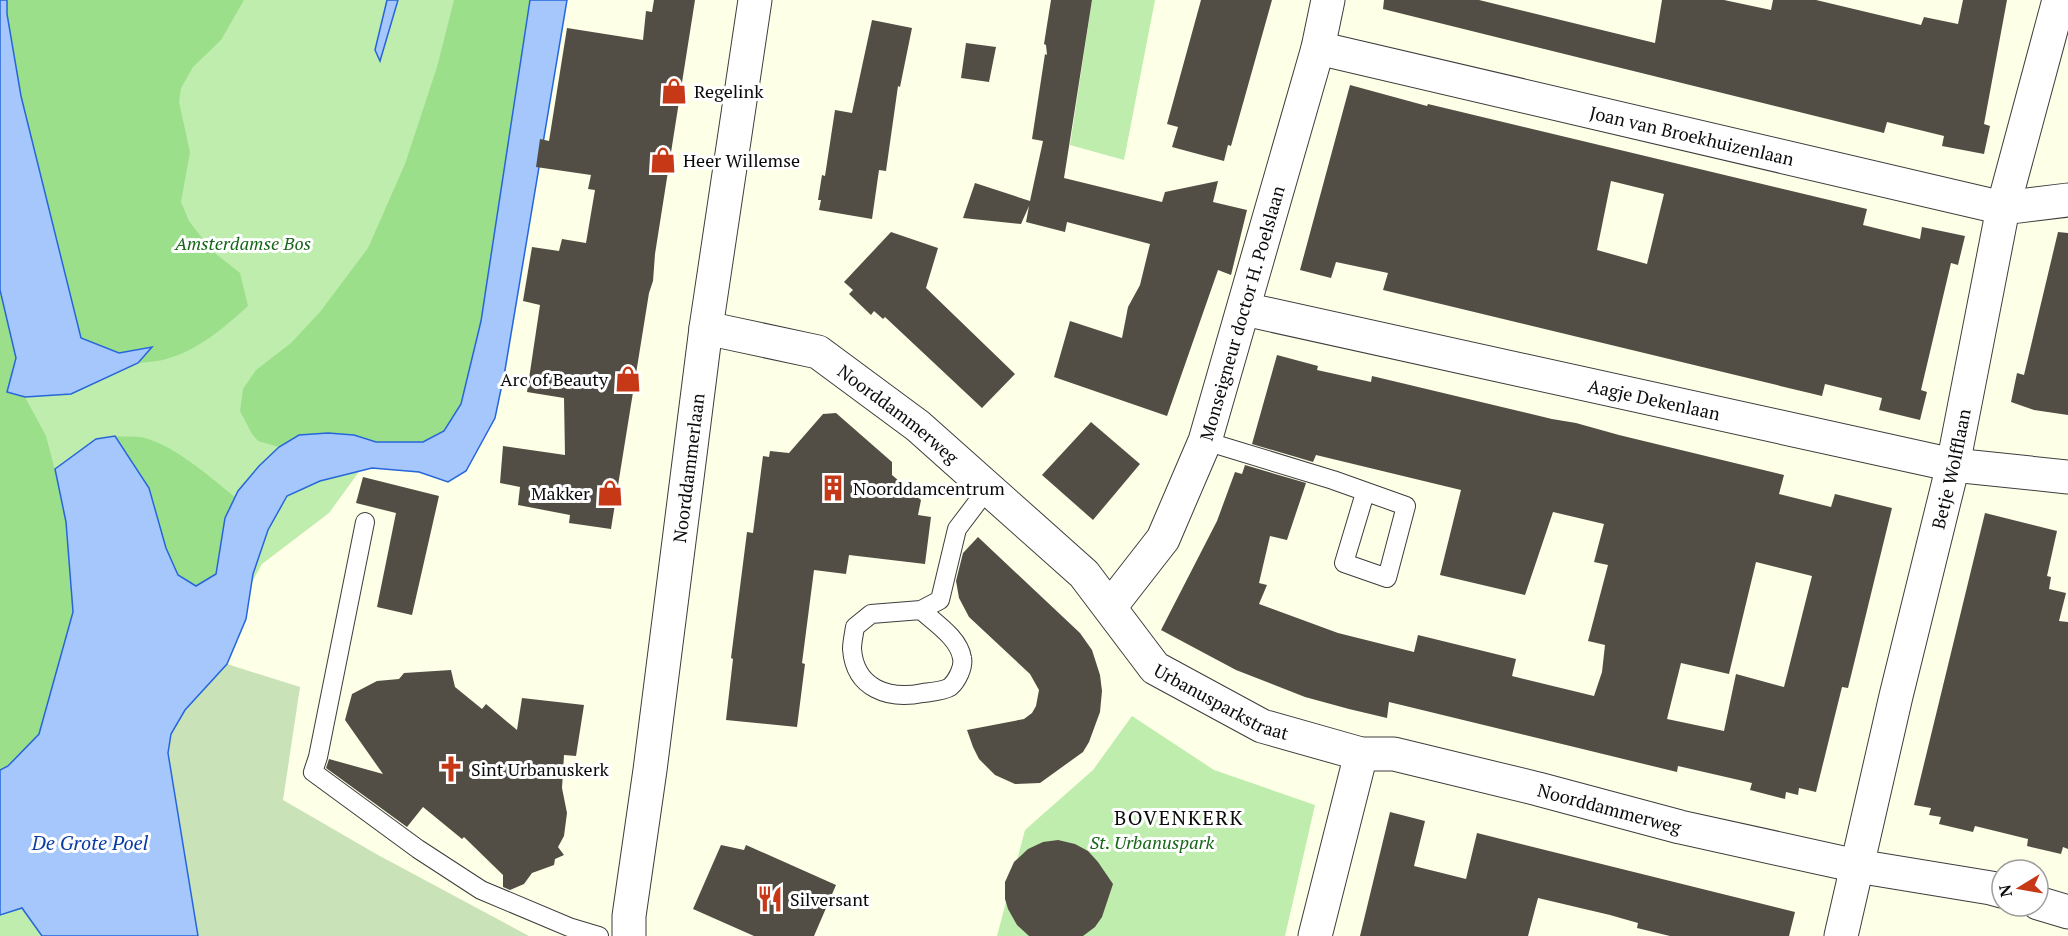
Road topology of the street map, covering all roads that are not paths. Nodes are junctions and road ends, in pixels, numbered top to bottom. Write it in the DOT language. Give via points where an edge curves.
graph roads {
  1 [pos="755,0"];
  2 [pos="1328,0"];
  3 [pos="2059,0"];
  4 [pos="1318,48"];
  5 [pos="2068,200"];
  6 [pos="2003,208"];
  7 [pos="1244,309"];
  8 [pos="706,328"];
  9 [pos="1204,441"];
  10 [pos="1953,465"];
  11 [pos="2068,477"];
  12 [pos="988,488"];
  13 [pos="1365,493"];
  14 [pos="365,522"];
  15 [pos="1110,607"];
  16 [pos="921,610"];
  17 [pos="1361,754"];
  18 [pos="1857,866"];
  19 [pos="1990,888"];
  20 [pos="2050,907"];
  21 [pos="2068,912"];
  22 [pos="599,936"];
  23 [pos="629,936"];
  24 [pos="1315,936"];
  25 [pos="1841,936"];
  1 -- 8 [label="street, Noorddammerlaan"];
  2 -- 4 [label="street, Monseigneur doctor H. Poelslaan"];
  3 -- 6 [label="street, Betje Wolfflaan"];
  4 -- 6 [label="street, Joan van Broekhuizenlaan"];
  4 -- 7 [label="street, Monseigneur doctor H. Poelslaan"];
  5 -- 6 [label="street, Joan van Broekhuizenlaan"];
  6 -- 10 [label="street, Betje Wolfflaan"];
  7 -- 9 [label="street, Monseigneur doctor H. Poelslaan"];
  7 -- 10 [label="street, Aagje Dekenlaan"];
  8 -- 12 [label="street, Noorddammerweg" via="818,352 918,426"];
  8 -- 23 [label="street, Noorddammerlaan"];
  9 -- 13 [label="lane"];
  9 -- 15 [label="street, Monseigneur doctor H. Poelslaan" via="1163,539"];
  10 -- 11 [label="street, Aagje Dekenlaan"];
  10 -- 18 [label="street, Betje Wolfflaan"];
  12 -- 15 [label="street, Noorddammerweg" via="1084,574"];
  12 -- 16 [label="lane" via="957,529 940,600"];
  13 -- 13 [label="lane" via="1406,506 1387,578 1344,563"];
  14 -- 22 [label="lane" via="313,771 481,890"];
  15 -- 17 [label="street, Urbanusparkstraat" via="1155,668 1262,726"];
  16 -- 16 [label="lane" via="871,614 855,627 855,666 866,684 885,693 910,696 948,688 958,677 963,660 957,644"];
  17 -- 18 [label="street, Noorddammerweg" via="1394,754 1680,827"];
  17 -- 24 [label="street"];
  18 -- 19 [label="street, Noorddammerweg"];
  18 -- 25 [label="street, Betje Wolfflaan"];
  20 -- 21 [label="street"];
}
